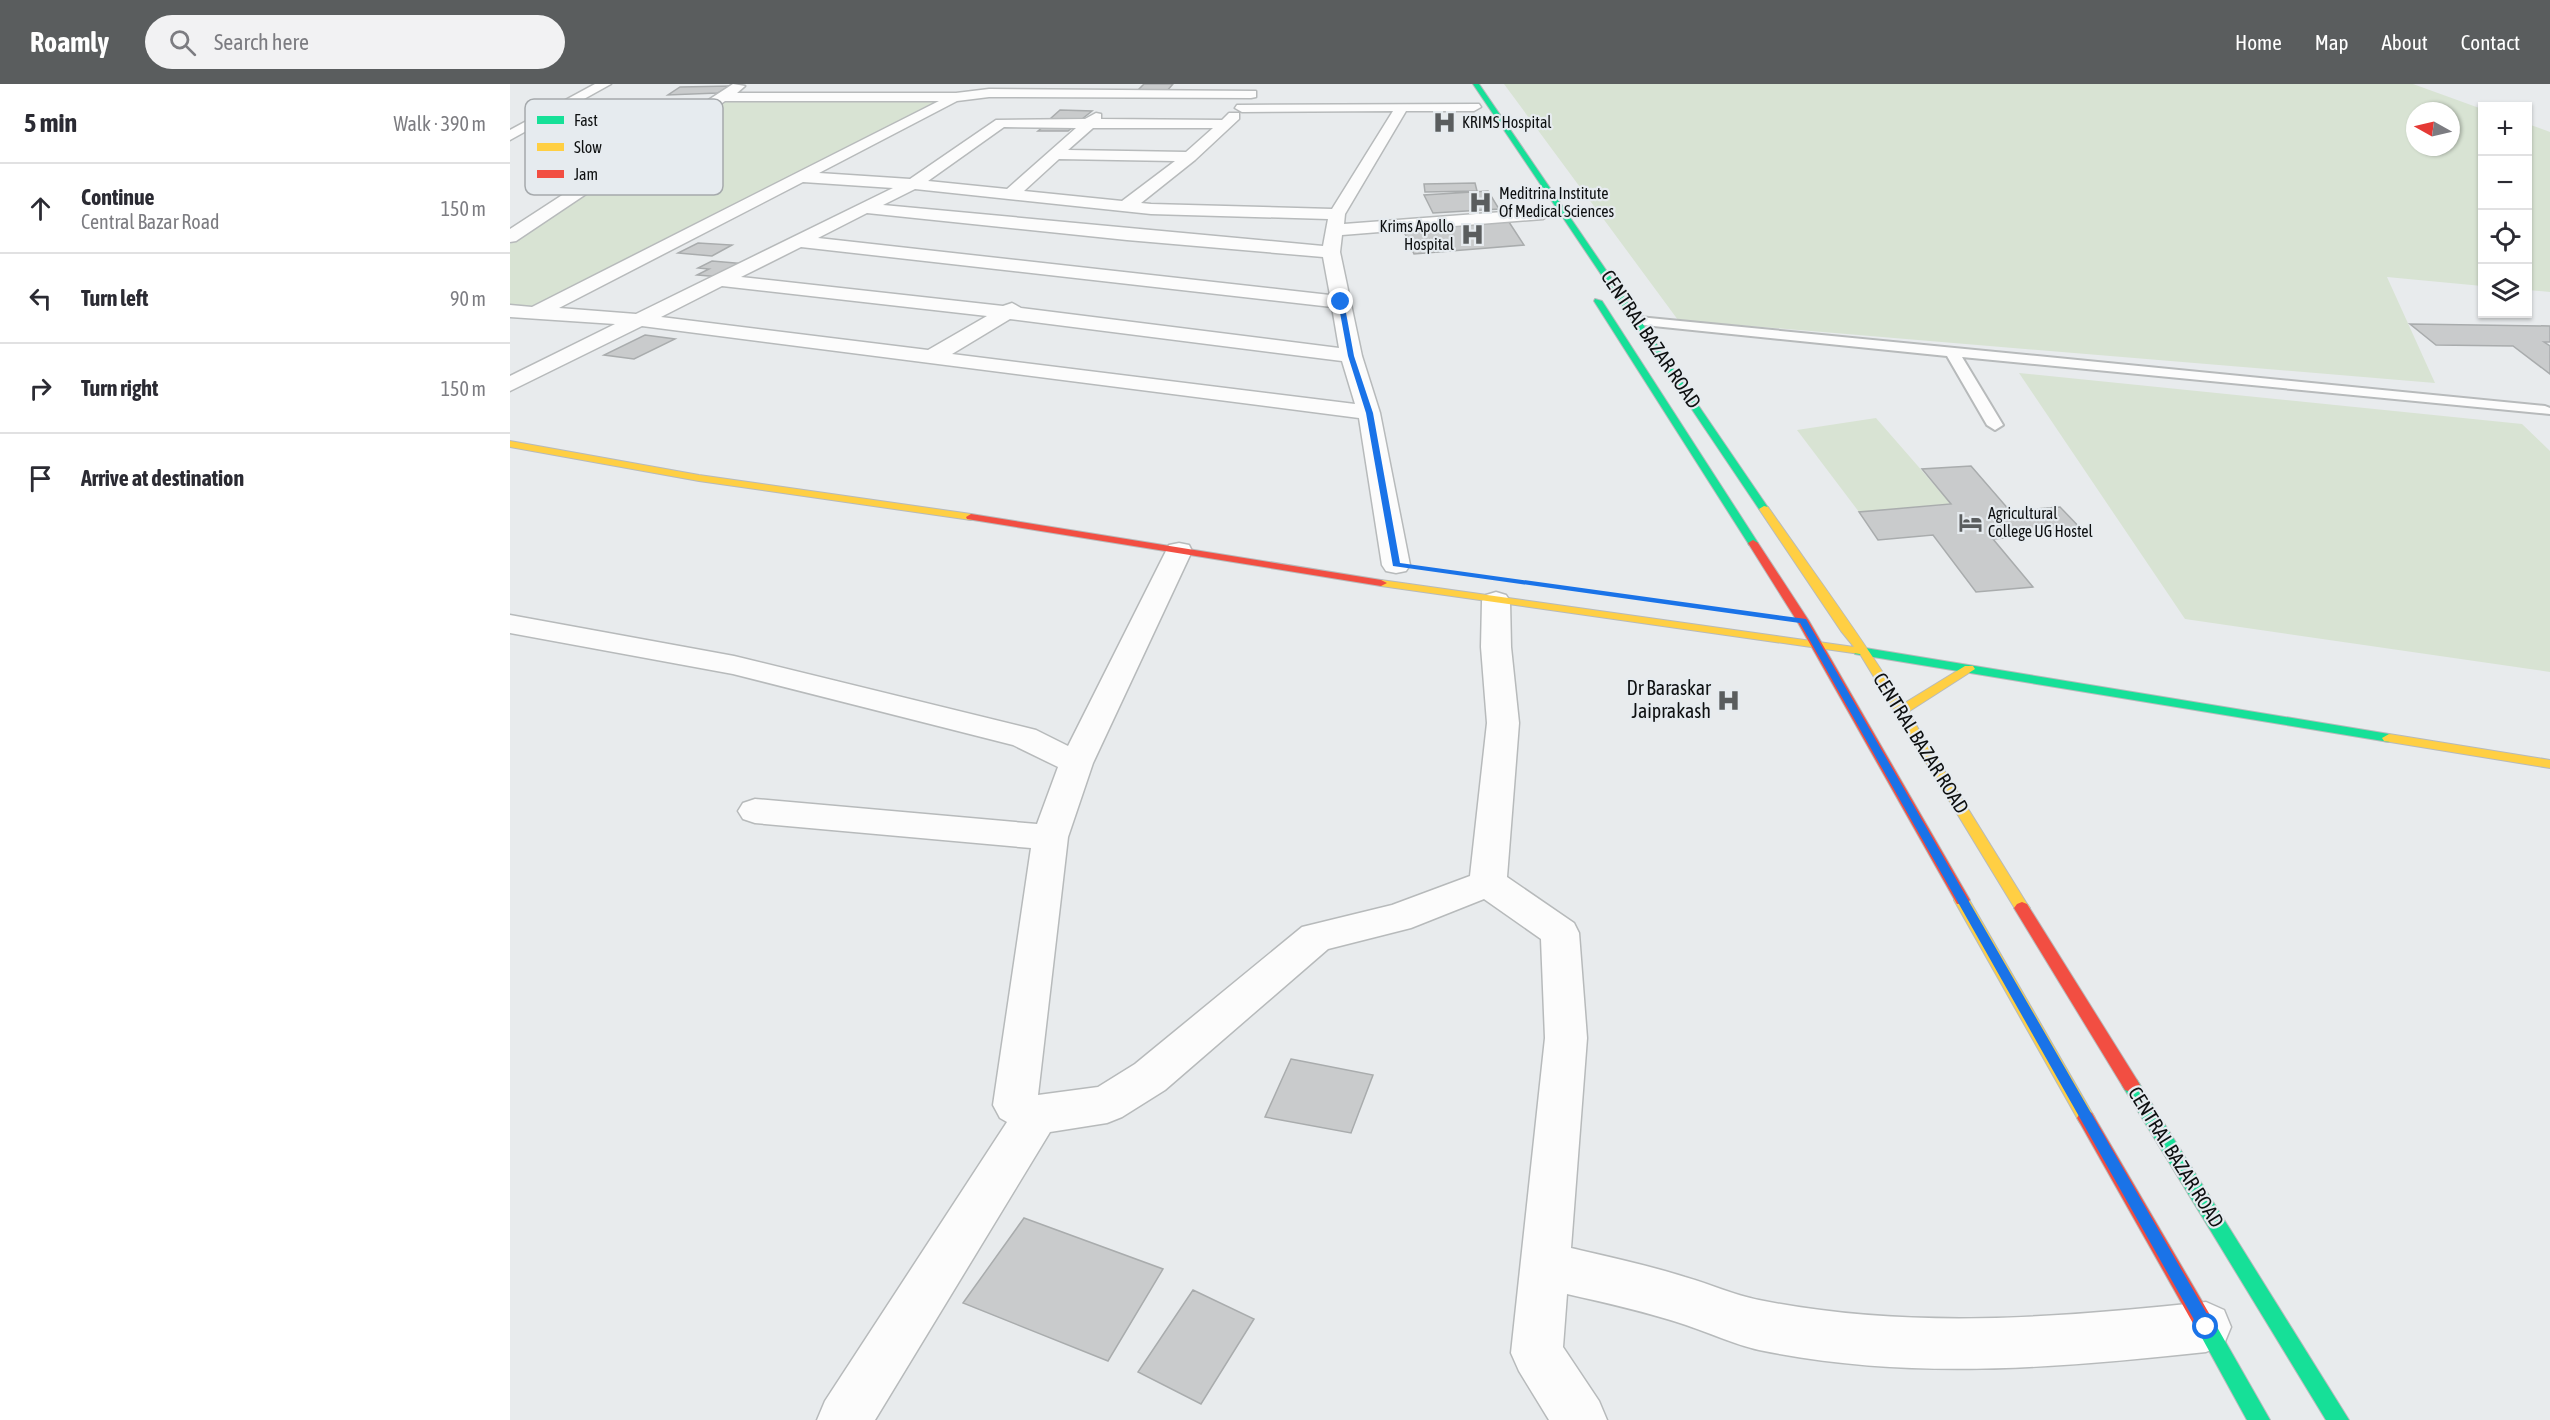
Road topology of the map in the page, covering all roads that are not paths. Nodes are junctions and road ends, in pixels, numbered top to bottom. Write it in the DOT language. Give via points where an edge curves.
graph roads {
  1 [pos="605,84"];
  2 [pos="742,84"];
  3 [pos="981,84"];
  4 [pos="1470,88"];
  5 [pos="1124,89"];
  6 [pos="1254,89"];
  7 [pos="956,97"];
  8 [pos="722,98"];
  9 [pos="578,99"];
  10 [pos="1242,108"];
  11 [pos="1401,109"];
  12 [pos="1477,112"];
  13 [pos="1090,122"];
  14 [pos="1225,124"];
  15 [pos="525,128"];
  16 [pos="510,136"];
  17 [pos="1053,154"];
  18 [pos="1190,157"];
  19 [pos="801,177"];
  20 [pos="913,184"];
  21 [pos="574,195"];
  22 [pos="1011,195"];
  23 [pos="1125,207"];
  24 [pos="863,208"];
  25 [pos="1151,209"];
  26 [pos="1543,214"];
  27 [pos="1336,222"];
  28 [pos="1127,235"];
  29 [pos="510,237"];
  30 [pos="798,241"];
  31 [pos="1331,252"];
  32 [pos="1070,272"];
  33 [pos="718,280"];
  34 [pos="1593,293"];
  35 [pos="1341,302"];
  36 [pos="510,311"];
  37 [pos="1006,312"];
  38 [pos="533,314"];
  39 [pos="639,320"];
  40 [pos="1639,321"];
  41 [pos="1952,352"];
  42 [pos="1351,356"];
  43 [pos="932,357"];
  44 [pos="510,384"];
  45 [pos="2546,411"];
  46 [pos="1369,413"];
  47 [pos="1995,425"];
  48 [pos="510,444"];
  49 [pos="1179,551"];
  50 [pos="1396,565"];
  51 [pos="1496,601"];
  52 [pos="1780,618"];
  53 [pos="1803,621"];
  54 [pos="511,625"];
  55 [pos="1845,628"];
  56 [pos="1868,631"];
  57 [pos="1816,644"];
  58 [pos="1864,651"];
  59 [pos="1970,669"];
  60 [pos="1901,711"];
  61 [pos="1076,763"];
  62 [pos="2550,764"];
  63 [pos="755,811"];
  64 [pos="1050,837"];
  65 [pos="1488,883"];
  66 [pos="1036,1115"];
  67 [pos="1545,1265"];
  68 [pos="2206,1327"];
  69 [pos="844,1420"];
  70 [pos="1580,1420"];
  71 [pos="2259,1420"];
  72 [pos="2338,1420"];
  1 -- 9 [label="street"];
  2 -- 8 [label="street"];
  3 -- 7 [label="street"];
  4 -- 12 [label="main road, CENTRAL BAZAR ROAD"];
  4 -- 40 [label="main road, CENTRAL BAZAR ROAD"];
  5 -- 6 [label="street"];
  5 -- 7 [label="street"];
  5 -- 13 [label="street"];
  6 -- 10 [label="street"];
  7 -- 8 [label="street"];
  7 -- 19 [label="street"];
  10 -- 11 [label="street"];
  10 -- 14 [label="street"];
  11 -- 12 [label="street"];
  11 -- 27 [label="street"];
  13 -- 14 [label="street"];
  13 -- 17 [label="street"];
  13 -- 20 [label="street" via="1001,123"];
  14 -- 18 [label="street"];
  15 -- 16 [label="street"];
  17 -- 18 [label="street"];
  17 -- 22 [label="street"];
  18 -- 23 [label="street"];
  19 -- 20 [label="street"];
  19 -- 38 [label="street"];
  20 -- 22 [label="street"];
  20 -- 24 [label="street"];
  21 -- 29 [label="street"];
  22 -- 23 [label="street"];
  23 -- 25 [label="street"];
  24 -- 28 [label="street"];
  24 -- 30 [label="street"];
  25 -- 27 [label="street"];
  25 -- 28 [label="street"];
  26 -- 27 [label="street"];
  27 -- 31 [label="street"];
  28 -- 31 [label="street"];
  28 -- 32 [label="street"];
  30 -- 32 [label="street"];
  30 -- 33 [label="street"];
  31 -- 35 [label="street"];
  32 -- 35 [label="street"];
  32 -- 37 [label="street"];
  33 -- 37 [label="street"];
  33 -- 39 [label="street"];
  34 -- 53 [label="main road, CENTRAL BAZAR ROAD"];
  35 -- 42 [label="street"];
  36 -- 38 [label="street"];
  37 -- 42 [label="street"];
  37 -- 43 [label="street"];
  38 -- 39 [label="street"];
  39 -- 43 [label="street"];
  39 -- 44 [label="street"];
  40 -- 41 [label="lane"];
  40 -- 55 [label="main road, CENTRAL BAZAR ROAD"];
  41 -- 45 [label="lane"];
  41 -- 47 [label="lane"];
  42 -- 46 [label="street"];
  43 -- 46 [label="street"];
  46 -- 50 [label="street"];
  48 -- 49 [label="main road" via="699,478 1127,540"];
  49 -- 51 [label="main road"];
  49 -- 61 [label="street"];
  51 -- 57 [label="main road"];
  51 -- 65 [label="street" via="1503,723"];
  52 -- 53 [label="main road"];
  53 -- 55 [label="main road"];
  53 -- 57 [label="main road, CENTRAL BAZAR ROAD"];
  54 -- 61 [label="street" via="734,665 1024,737"];
  55 -- 56 [label="main road"];
  55 -- 58 [label="main road, CENTRAL BAZAR ROAD"];
  57 -- 58 [label="main road"];
  57 -- 68 [label="main road, CENTRAL BAZAR ROAD"];
  58 -- 59 [label="main road"];
  58 -- 60 [label="main road, CENTRAL BAZAR ROAD"];
  59 -- 60 [label="main road"];
  59 -- 62 [label="main road"];
  60 -- 72 [label="main road, CENTRAL BAZAR ROAD"];
  61 -- 64 [label="street"];
  63 -- 64 [label="street"];
  64 -- 66 [label="street" via="1015,1105"];
  65 -- 66 [label="street" via="1398,918 1316,937 1150,1077 1107,1104"];
  65 -- 67 [label="street" via="1560,933 1566,1038"];
  66 -- 69 [label="street"];
  67 -- 68 [label="street" via="1685,1301 1757,1325 1850,1340 2078,1342"];
  67 -- 70 [label="street" via="1537,1353"];
  68 -- 71 [label="main road, CENTRAL BAZAR ROAD"];
}
